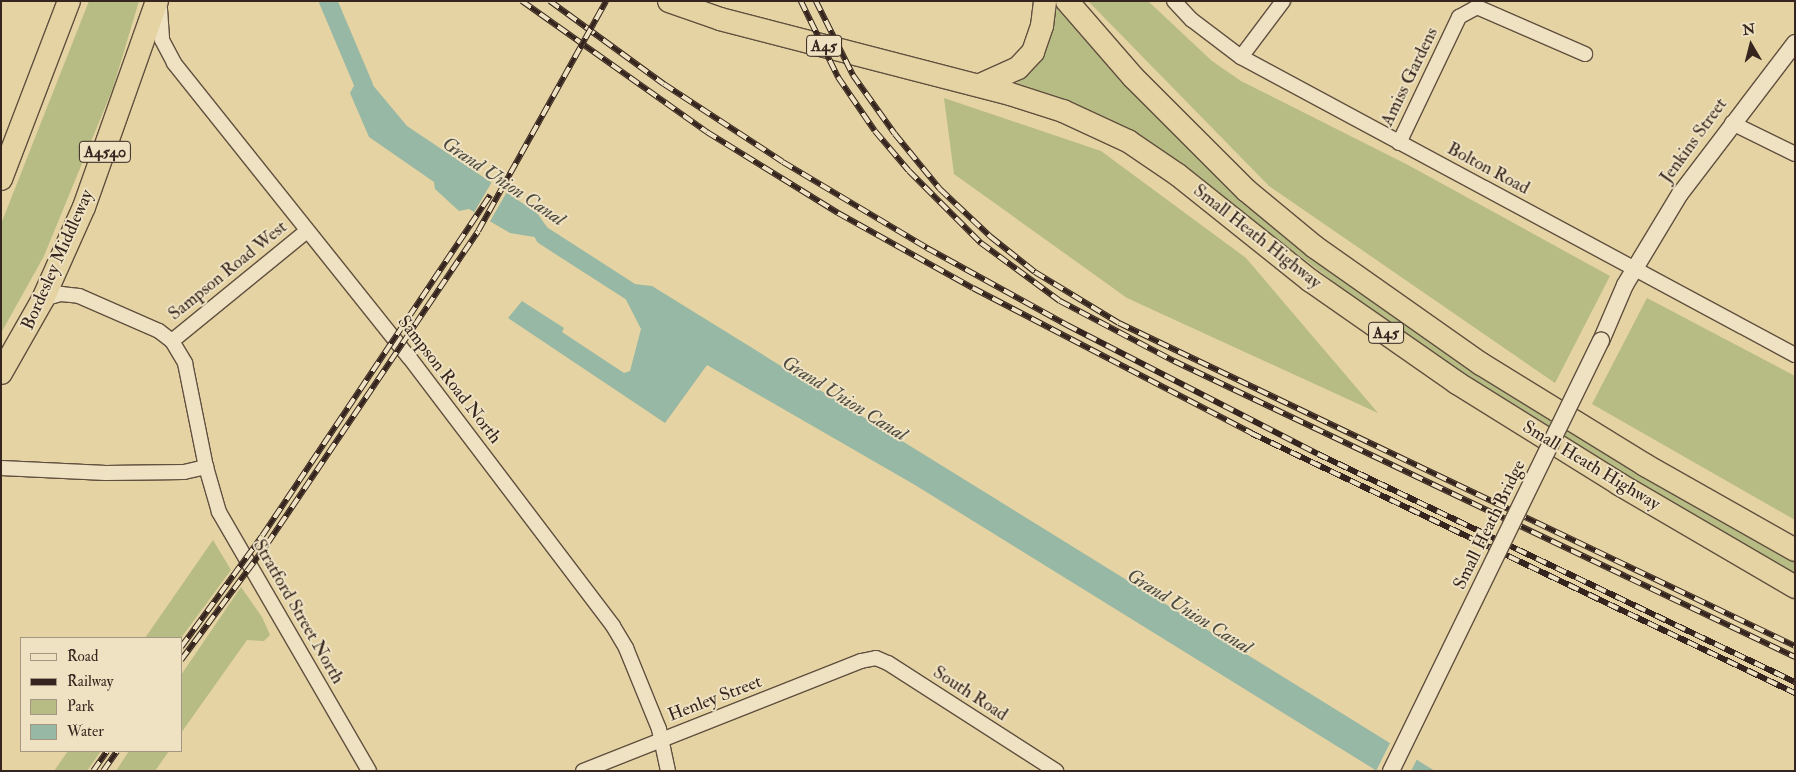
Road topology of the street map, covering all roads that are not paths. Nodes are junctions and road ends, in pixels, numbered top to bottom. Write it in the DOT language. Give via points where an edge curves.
graph roads {
  1 [pos="69,1"];
  2 [pos="158,1"];
  3 [pos="669,1"];
  4 [pos="1045,1"];
  5 [pos="1066,1"];
  6 [pos="1174,1"];
  7 [pos="1283,1"];
  8 [pos="1795,43"];
  9 [pos="1585,54"];
  10 [pos="1241,57"];
  11 [pos="980,86"];
  12 [pos="1732,123"];
  13 [pos="1400,143"];
  14 [pos="1795,154"];
  15 [pos="1,179"];
  16 [pos="307,231"];
  17 [pos="1635,270"];
  18 [pos="43,299"];
  19 [pos="172,341"];
  20 [pos="1795,355"];
  21 [pos="1,373"];
  22 [pos="206,467"];
  23 [pos="1,468"];
  24 [pos="1795,550"];
  25 [pos="1795,587"];
  26 [pos="860,661"];
  27 [pos="660,740"];
  28 [pos="369,771"];
  29 [pos="583,771"];
  30 [pos="668,771"];
  31 [pos="1056,771"];
  32 [pos="1391,771"];
  1 -- 15 [label="highway"];
  2 -- 16 [label="street, Sampson Road North" via="162,40 174,63"];
  2 -- 18 [label="highway, Bordesley Middleway / A4540" via="119,117"];
  3 -- 11 [label="highway, Small Heath Highway / A45" via="720,19"];
  4 -- 11 [label="highway" via="1042,26 1033,52 1018,68"];
  5 -- 24 [label="highway, Small Heath Highway / A45" via="1133,77 1246,190 1315,247 1481,364 1645,465"];
  6 -- 10 [label="street, Bolton Road" via="1192,20"];
  7 -- 10 [label="street"];
  8 -- 12 [label="street, Jenkins Street"];
  9 -- 13 [label="street, Amiss Gardens" via="1477,7 1460,17"];
  10 -- 13 [label="street, Bolton Road"];
  11 -- 25 [label="highway, Small Heath Highway / A45" via="1063,111 1128,141 1178,176 1311,281 1457,383 1619,484"];
  12 -- 14 [label="street"];
  12 -- 17 [label="street, Jenkins Street" via="1680,194"];
  13 -- 17 [label="street, Bolton Road"];
  16 -- 19 [label="street, Sampson Road West"];
  16 -- 27 [label="street, Sampson Road North" via="415,365 613,626 626,648 659,729"];
  17 -- 20 [label="street, Bolton Road"];
  17 -- 32 [label="street, Small Heath Bridge, bridge"];
  18 -- 19 [label="street, Stratford Street North" via="61,294 78,296 159,331"];
  18 -- 21 [label="highway, Bordesley Middleway / A4540"];
  19 -- 22 [label="street, Stratford Street North" via="185,364"];
  22 -- 23 [label="street" via="184,472 106,473"];
  22 -- 28 [label="street, Stratford Street North" via="219,512"];
  26 -- 27 [label="street, Henley Street"];
  26 -- 31 [label="street, South Road" via="876,658 888,663"];
  27 -- 29 [label="street, Henley Street"];
  27 -- 30 [label="street, Sampson Road North"];
}
